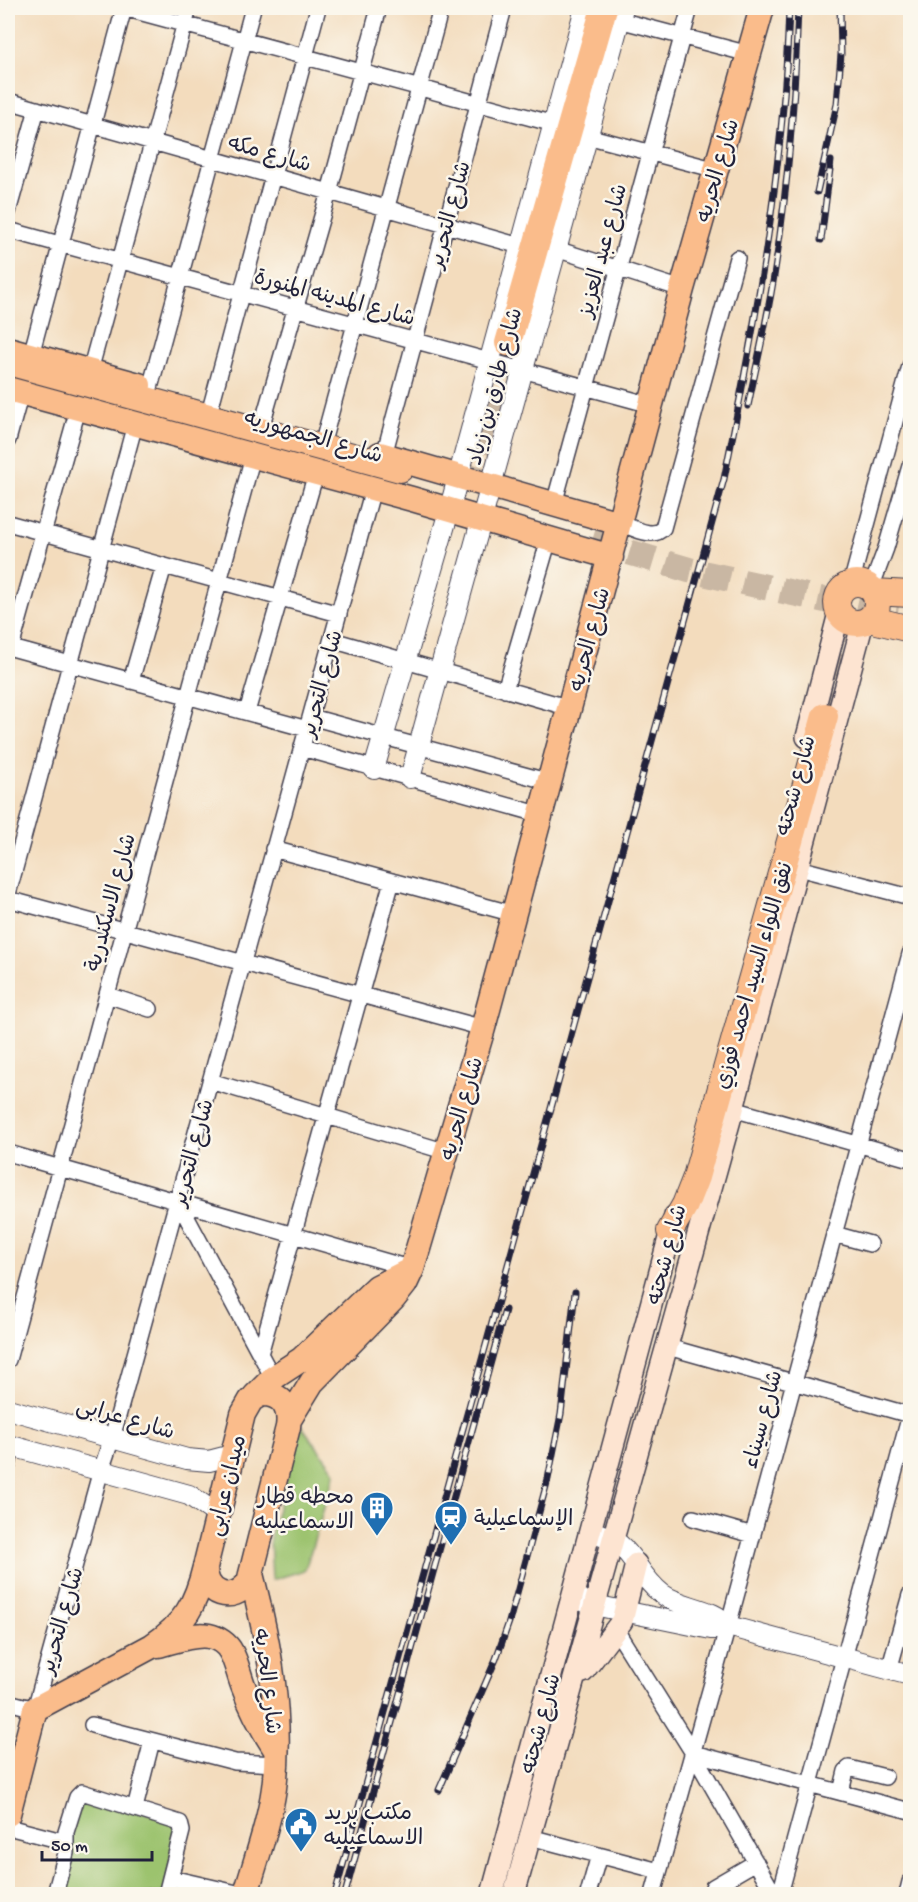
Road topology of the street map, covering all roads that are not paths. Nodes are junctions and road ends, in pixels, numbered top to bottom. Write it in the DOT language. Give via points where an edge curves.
graph roads {
  1 [pos="124,8"];
  2 [pos="189,8"];
  3 [pos="253,8"];
  4 [pos="318,8"];
  5 [pos="379,8"];
  6 [pos="441,8"];
  7 [pos="504,8"];
  8 [pos="585,8"];
  9 [pos="690,8"];
  10 [pos="762,8"];
  11 [pos="615,12"];
  12 [pos="184,24"];
  13 [pos="682,36"];
  14 [pos="244,40"];
  15 [pos="749,54"];
  16 [pos="305,57"];
  17 [pos="362,72"];
  18 [pos="420,88"];
  19 [pos="8,101"];
  20 [pos="478,104"];
  21 [pos="37,109"];
  22 [pos="554,124"];
  23 [pos="93,125"];
  24 [pos="587,136"];
  25 [pos="152,142"];
  26 [pos="651,153"];
  27 [pos="212,159"];
  28 [pos="717,170"];
  29 [pos="273,176"];
  30 [pos="329,192"];
  31 [pos="387,208"];
  32 [pos="8,212"];
  33 [pos="446,225"];
  34 [pos="8,230"];
  35 [pos="60,244"];
  36 [pos="520,246"];
  37 [pos="556,249"];
  38 [pos="737,258"];
  39 [pos="120,261"];
  40 [pos="619,269"];
  41 [pos="180,277"];
  42 [pos="682,289"];
  43 [pos="241,294"];
  44 [pos="295,308"];
  45 [pos="355,325"];
  46 [pos="414,341"];
  47 [pos="508,344"];
  48 [pos="8,349"];
  49 [pos="19,359"];
  50 [pos="489,361"];
  51 [pos="910,366"];
  52 [pos="522,370"];
  53 [pos="90,371"];
  54 [pos="12,388"];
  55 [pos="150,388"];
  56 [pos="587,388"];
  57 [pos="651,405"];
  58 [pos="211,406"];
  59 [pos="78,409"];
  60 [pos="263,421"];
  61 [pos="135,424"];
  62 [pos="324,438"];
  63 [pos="8,440"];
  64 [pos="253,456"];
  65 [pos="910,466"];
  66 [pos="316,473"];
  67 [pos="397,476"];
  68 [pos="458,477"];
  69 [pos="490,486"];
  70 [pos="554,504"];
  71 [pos="449,511"];
  72 [pos="481,519"];
  73 [pos="8,523"];
  74 [pos="620,523"];
  75 [pos="43,533"];
  76 [pos="549,539"];
  77 [pos="101,549"];
  78 [pos="610,557"];
  79 [pos="164,566"];
  80 [pos="219,581"];
  81 [pos="865,588"];
  82 [pos="910,596"];
  83 [pos="280,598"];
  84 [pos="839,613"];
  85 [pos="339,614"];
  86 [pos="866,620"];
  87 [pos="908,629"];
  88 [pos="332,640"];
  89 [pos="9,648"];
  90 [pos="405,661"];
  91 [pos="70,664"];
  92 [pos="825,667"];
  93 [pos="439,671"];
  94 [pos="849,674"];
  95 [pos="131,681"];
  96 [pos="505,690"];
  97 [pos="188,696"];
  98 [pos="570,708"];
  99 [pos="247,712"];
  100 [pos="825,716"];
  101 [pos="309,723"];
  102 [pos="383,736"];
  103 [pos="418,746"];
  104 [pos="302,748"];
  105 [pos="374,769"];
  106 [pos="410,778"];
  107 [pos="550,782"];
  108 [pos="542,815"];
  109 [pos="273,849"];
  110 [pos="798,867"];
  111 [pos="392,881"];
  112 [pos="8,894"];
  113 [pos="910,897"];
  114 [pos="8,899"];
  115 [pos="514,914"];
  116 [pos="124,931"];
  117 [pos="910,954"];
  118 [pos="243,963"];
  119 [pos="107,995"];
  120 [pos="361,995"];
  121 [pos="150,1009"];
  122 [pos="483,1028"];
  123 [pos="210,1081"];
  124 [pos="733,1109"];
  125 [pos="327,1116"];
  126 [pos="859,1144"];
  127 [pos="447,1152"];
  128 [pos="8,1153"];
  129 [pos="910,1159"];
  130 [pos="60,1167"];
  131 [pos="178,1201"];
  132 [pos="670,1231"];
  133 [pos="834,1234"];
  134 [pos="294,1236"];
  135 [pos="870,1244"];
  136 [pos="412,1269"];
  137 [pos="668,1347"];
  138 [pos="260,1354"];
  139 [pos="8,1360"];
  140 [pos="273,1378"];
  141 [pos="794,1383"];
  142 [pos="255,1396"];
  143 [pos="8,1409"];
  144 [pos="910,1415"];
  145 [pos="290,1418"];
  146 [pos="112,1438"];
  147 [pos="9,1452"];
  148 [pos="232,1455"];
  149 [pos="101,1470"];
  150 [pos="219,1515"];
  151 [pos="693,1518"];
  152 [pos="590,1532"];
  153 [pos="753,1535"];
  154 [pos="613,1539"];
  155 [pos="636,1564"];
  156 [pos="205,1567"];
  157 [pos="251,1574"];
  158 [pos="573,1595"];
  159 [pos="910,1595"];
  160 [pos="596,1605"];
  161 [pos="621,1620"];
  162 [pos="728,1626"];
  163 [pos="152,1646"];
  164 [pos="845,1658"];
  165 [pos="889,1670"];
  166 [pos="910,1676"];
  167 [pos="574,1685"];
  168 [pos="8,1702"];
  169 [pos="35,1709"];
  170 [pos="92,1725"];
  171 [pos="152,1740"];
  172 [pos="693,1753"];
  173 [pos="277,1758"];
  174 [pos="885,1777"];
  175 [pos="811,1784"];
  176 [pos="841,1792"];
  177 [pos="135,1808"];
  178 [pos="910,1811"];
  179 [pos="8,1814"];
  180 [pos="8,1827"];
  181 [pos="530,1837"];
  182 [pos="66,1842"];
  183 [pos="599,1856"];
  184 [pos="756,1862"];
  185 [pos="659,1871"];
  186 [pos="171,1878"];
  187 [pos="910,1882"];
  188 [pos="713,1887"];
  189 [pos="55,1894"];
  190 [pos="166,1894"];
  191 [pos="241,1894"];
  192 [pos="246,1894"];
  193 [pos="492,1894"];
  194 [pos="514,1894"];
  195 [pos="588,1894"];
  196 [pos="653,1894"];
  197 [pos="774,1894"];
  198 [pos="780,1894"];
  199 [pos="907,1894"];
  1 -- 12 [label="street"];
  1 -- 23 [label="street"];
  2 -- 12 [label="street"];
  3 -- 14 [label="street"];
  4 -- 16 [label="street"];
  5 -- 17 [label="street"];
  6 -- 18 [label="street"];
  7 -- 20 [label="street, شارع التحرير"];
  8 -- 22 [label="street, شارع طارق بن زياد"];
  9 -- 13 [label="street, شارع عبد العزيز"];
  10 -- 15 [label="main road, شارع الحريه"];
  11 -- 13 [label="street"];
  11 -- 24 [label="street, شارع طارق بن زياد"];
  11 -- 47 [label="highway"];
  12 -- 14 [label="street"];
  12 -- 25 [label="street"];
  13 -- 15 [label="street"];
  13 -- 26 [label="street, شارع عبد العزيز"];
  14 -- 16 [label="street"];
  14 -- 27 [label="street"];
  15 -- 28 [label="main road, شارع الحريه"];
  16 -- 17 [label="street"];
  16 -- 29 [label="street"];
  17 -- 18 [label="street"];
  17 -- 30 [label="street"];
  18 -- 20 [label="street"];
  18 -- 31 [label="street"];
  19 -- 21 [label="street, شارع مكه"];
  20 -- 22 [label="street"];
  20 -- 33 [label="street, شارع التحرير"];
  21 -- 23 [label="street, شارع مكه"];
  21 -- 32 [label="street"];
  22 -- 36 [label="street, شارع طارق بن زياد"];
  23 -- 25 [label="street, شارع مكه"];
  23 -- 35 [label="street"];
  24 -- 26 [label="street"];
  24 -- 37 [label="street, شارع طارق بن زياد"];
  25 -- 27 [label="street, شارع مكه"];
  25 -- 39 [label="street"];
  26 -- 28 [label="street"];
  26 -- 40 [label="street, شارع عبد العزيز"];
  27 -- 29 [label="street, شارع مكه"];
  27 -- 41 [label="street"];
  28 -- 42 [label="main road, شارع الحريه"];
  29 -- 30 [label="street, شارع مكه"];
  29 -- 43 [label="street"];
  30 -- 31 [label="street, شارع مكه"];
  30 -- 44 [label="street"];
  31 -- 33 [label="street, شارع مكه"];
  31 -- 45 [label="street"];
  33 -- 36 [label="street, شارع مكه"];
  33 -- 46 [label="street, شارع التحرير"];
  34 -- 35 [label="street, شارع المدينه المنورة"];
  35 -- 39 [label="street, شارع المدينه المنورة"];
  35 -- 49 [label="street"];
  36 -- 50 [label="street, شارع طارق بن زياد"];
  37 -- 40 [label="street"];
  37 -- 52 [label="street, شارع طارق بن زياد"];
  38 -- 74 [label="street" via="663,528 653,534"];
  39 -- 41 [label="street, شارع المدينه المنورة"];
  39 -- 53 [label="street"];
  40 -- 42 [label="street"];
  40 -- 56 [label="street, شارع عبد العزيز"];
  41 -- 43 [label="street, شارع المدينه المنورة"];
  41 -- 55 [label="street"];
  42 -- 57 [label="main road, شارع الحريه"];
  43 -- 44 [label="street, شارع المدينه المنورة"];
  43 -- 58 [label="street"];
  44 -- 45 [label="street, شارع المدينه المنورة"];
  44 -- 60 [label="street"];
  45 -- 46 [label="street, شارع المدينه المنورة"];
  45 -- 62 [label="street"];
  46 -- 50 [label="street, شارع المدينه المنورة"];
  46 -- 67 [label="street, شارع التحرير"];
  48 -- 49 [label="main road, شارع الجمهوريه"];
  49 -- 53 [label="main road, شارع الجمهوريه"];
  49 -- 67 [label="highway, شارع الجمهوريه"];
  50 -- 52 [label="street, شارع المدينه المنورة"];
  50 -- 68 [label="street, شارع طارق بن زياد"];
  51 -- 81 [label="street"];
  52 -- 56 [label="street, شارع المدينه المنورة"];
  52 -- 69 [label="street, شارع طارق بن زياد"];
  53 -- 55 [label="main road, شارع الجمهوريه"];
  54 -- 59 [label="main road, شارع الجمهوريه"];
  54 -- 63 [label="street"];
  54 -- 67 [label="highway, شارع الجمهوريه"];
  55 -- 58 [label="main road, شارع الجمهوريه"];
  56 -- 57 [label="street, شارع المدينه المنورة"];
  56 -- 70 [label="street, شارع عبد العزيز"];
  57 -- 74 [label="main road, شارع الحريه"];
  58 -- 60 [label="main road, شارع الجمهوريه"];
  59 -- 61 [label="main road, شارع الجمهوريه"];
  59 -- 75 [label="street"];
  60 -- 62 [label="main road, شارع الجمهوريه"];
  61 -- 64 [label="main road, شارع الجمهوريه"];
  61 -- 77 [label="street"];
  62 -- 67 [label="main road, شارع الجمهوريه"];
  64 -- 66 [label="main road, شارع الجمهوريه"];
  64 -- 80 [label="street, شارع الاسكندرية"];
  65 -- 81 [label="street" via="886,548"];
  66 -- 67 [label="main road, شارع الجمهوريه"];
  66 -- 83 [label="street"];
  67 -- 68 [label="main road, شارع الجمهوريه"];
  67 -- 71 [label="main road, شارع الجمهوريه"];
  67 -- 85 [label="street, شارع التحرير"];
  68 -- 69 [label="main road, شارع الجمهوريه"];
  68 -- 71 [label="street, شارع طارق بن زياد"];
  69 -- 70 [label="main road, شارع الجمهوريه"];
  69 -- 72 [label="street, شارع طارق بن زياد"];
  70 -- 74 [label="main road, شارع الجمهوريه"];
  71 -- 72 [label="main road, شارع الجمهوريه"];
  71 -- 90 [label="street, شارع طارق بن زياد"];
  72 -- 76 [label="main road, شارع الجمهوريه"];
  72 -- 93 [label="street, شارع طارق بن زياد"];
  73 -- 75 [label="street"];
  74 -- 78 [label="main road, شارع الحريه"];
  75 -- 77 [label="street"];
  75 -- 89 [label="street"];
  76 -- 78 [label="main road, شارع الجمهوريه"];
  76 -- 96 [label="street"];
  77 -- 79 [label="street"];
  77 -- 91 [label="street"];
  78 -- 98 [label="main road, شارع الحريه"];
  79 -- 80 [label="street"];
  79 -- 95 [label="street"];
  80 -- 83 [label="street"];
  80 -- 97 [label="street, شارع الاسكندرية"];
  81 -- 82 [label="highway"];
  81 -- 84 [label="highway" via="839,593"];
  81 -- 86 [label="highway" via="877,606"];
  82 -- 87 [label="highway" via="905,611"];
  83 -- 85 [label="street"];
  83 -- 99 [label="street"];
  84 -- 86 [label="highway" via="849,622"];
  84 -- 92 [label="main road, شارع شحته"];
  85 -- 88 [label="street, شارع التحرير"];
  86 -- 87 [label="highway"];
  86 -- 94 [label="main road, شارع شحته"];
  88 -- 90 [label="street"];
  88 -- 101 [label="street, شارع التحرير"];
  89 -- 91 [label="street"];
  90 -- 93 [label="street"];
  90 -- 102 [label="street, شارع طارق بن زياد"];
  91 -- 95 [label="street"];
  91 -- 112 [label="street"];
  92 -- 94 [label="main road" via="836,666"];
  92 -- 132 [label="main road, شارع شحته"];
  93 -- 96 [label="street"];
  93 -- 103 [label="street, شارع طارق بن زياد"];
  94 -- 110 [label="main road, شارع شحته"];
  95 -- 97 [label="street"];
  96 -- 98 [label="street"];
  97 -- 99 [label="street"];
  97 -- 116 [label="street, شارع الاسكندرية"];
  98 -- 107 [label="main road, شارع الحريه"];
  99 -- 101 [label="street"];
  100 -- 132 [label="highway, نفق اللواء السيد احمد فوزي" via="696,1177"];
  101 -- 102 [label="street"];
  101 -- 104 [label="street, شارع التحرير"];
  102 -- 103 [label="street"];
  102 -- 105 [label="street, شارع طارق بن زياد"];
  103 -- 106 [label="street, شارع طارق بن زياد"];
  103 -- 107 [label="street"];
  104 -- 105 [label="street"];
  104 -- 109 [label="street, شارع التحرير"];
  105 -- 106 [label="street"];
  106 -- 108 [label="street"];
  107 -- 108 [label="main road, شارع الحريه"];
  108 -- 115 [label="main road, شارع الحريه"];
  109 -- 111 [label="street"];
  109 -- 118 [label="street, شارع التحرير"];
  110 -- 113 [label="street"];
  110 -- 124 [label="main road, شارع شحته"];
  111 -- 115 [label="street"];
  111 -- 120 [label="street"];
  114 -- 116 [label="street"];
  115 -- 122 [label="main road, شارع الحريه"];
  116 -- 118 [label="street"];
  116 -- 119 [label="street, شارع الاسكندرية"];
  117 -- 126 [label="street, شارع سيناء"];
  118 -- 120 [label="street"];
  118 -- 123 [label="street, شارع التحرير"];
  119 -- 121 [label="street"];
  119 -- 130 [label="street, شارع الاسكندرية"];
  120 -- 122 [label="street"];
  120 -- 125 [label="street"];
  122 -- 127 [label="main road, شارع الحريه"];
  123 -- 125 [label="street"];
  123 -- 131 [label="street, شارع التحرير"];
  124 -- 126 [label="street"];
  124 -- 137 [label="main road, شارع شحته"];
  125 -- 127 [label="street"];
  125 -- 134 [label="street"];
  126 -- 129 [label="street"];
  126 -- 133 [label="street, شارع سيناء"];
  127 -- 136 [label="main road, شارع الحريه"];
  128 -- 130 [label="street"];
  130 -- 131 [label="street"];
  130 -- 139 [label="street, شارع الاسكندرية"];
  131 -- 134 [label="street"];
  131 -- 138 [label="street"];
  131 -- 146 [label="street, شارع التحرير"];
  132 -- 152 [label="main road, شارع شحته"];
  133 -- 135 [label="street"];
  133 -- 141 [label="street, شارع سيناء"];
  134 -- 136 [label="street"];
  134 -- 138 [label="street"];
  136 -- 140 [label="main road" via="377,1287 302,1359"];
  136 -- 145 [label="main road, شارع الحريه" via="394,1298 312,1382"];
  137 -- 141 [label="street"];
  137 -- 154 [label="main road, شارع شحته"];
  138 -- 140 [label="street"];
  140 -- 142 [label="main road"];
  141 -- 144 [label="street"];
  141 -- 153 [label="street, شارع سيناء"];
  142 -- 145 [label="main road" via="267,1394 278,1398"];
  142 -- 148 [label="main road, ميدان عرابى" via="243,1414"];
  143 -- 146 [label="street, شارع عرابى"];
  144 -- 164 [label="street"];
  145 -- 157 [label="main road, ميدان عرابى"];
  146 -- 148 [label="street, شارع عرابى" via="187,1459 209,1461"];
  146 -- 149 [label="street, شارع التحرير"];
  147 -- 149 [label="street"];
  148 -- 150 [label="main road, ميدان عرابى"];
  149 -- 150 [label="street" via="189,1495"];
  149 -- 169 [label="street, شارع التحرير"];
  150 -- 156 [label="main road, ميدان عرابى"];
  151 -- 153 [label="street"];
  152 -- 154 [label="street"];
  152 -- 158 [label="main road, شارع شحته"];
  153 -- 162 [label="street, شارع سيناء"];
  154 -- 155 [label="street"];
  154 -- 160 [label="main road, شارع شحته"];
  155 -- 161 [label="main road"];
  155 -- 162 [label="street" via="648,1582 665,1596 719,1617"];
  156 -- 157 [label="main road, ميدان عرابى" via="208,1583 221,1593 237,1593 249,1582"];
  156 -- 163 [label="main road" via="191,1609 167,1636"];
  157 -- 173 [label="main road, شارع الحريه" via="275,1697"];
  158 -- 160 [label="street"];
  158 -- 193 [label="main road, شارع شحته"];
  159 -- 165 [label="street"];
  160 -- 161 [label="street"];
  160 -- 167 [label="main road, شارع شحته"];
  161 -- 162 [label="street" via="711,1629"];
  161 -- 167 [label="main road"];
  161 -- 172 [label="street"];
  162 -- 164 [label="street"];
  162 -- 172 [label="street, شارع سيناء"];
  163 -- 169 [label="main road"];
  163 -- 173 [label="main road" via="197,1636 217,1639 226,1645"];
  164 -- 165 [label="street"];
  164 -- 175 [label="street"];
  165 -- 166 [label="street"];
  167 -- 181 [label="main road, شارع شحته"];
  168 -- 169 [label="street"];
  169 -- 179 [label="main road, شارع التحرير"];
  170 -- 171 [label="street"];
  171 -- 173 [label="street" via="235,1762"];
  171 -- 177 [label="street"];
  172 -- 175 [label="street"];
  172 -- 184 [label="street"];
  172 -- 185 [label="street, شارع سيناء"];
  173 -- 192 [label="main road, شارع الحريه" via="269,1815"];
  174 -- 176 [label="street" via="849,1768"];
  175 -- 176 [label="street"];
  175 -- 198 [label="street"];
  176 -- 178 [label="street"];
  177 -- 182 [label="street" via="82,1792 77,1797"];
  177 -- 186 [label="street" via="177,1820 182,1827"];
  180 -- 182 [label="street"];
  181 -- 183 [label="street"];
  181 -- 194 [label="main road, شارع شحته"];
  182 -- 189 [label="street"];
  183 -- 185 [label="street"];
  183 -- 195 [label="street"];
  184 -- 188 [label="street"];
  184 -- 197 [label="street"];
  185 -- 196 [label="street, شارع سيناء"];
  186 -- 190 [label="street"];
  186 -- 191 [label="street"];
  187 -- 199 [label="street"];
}
